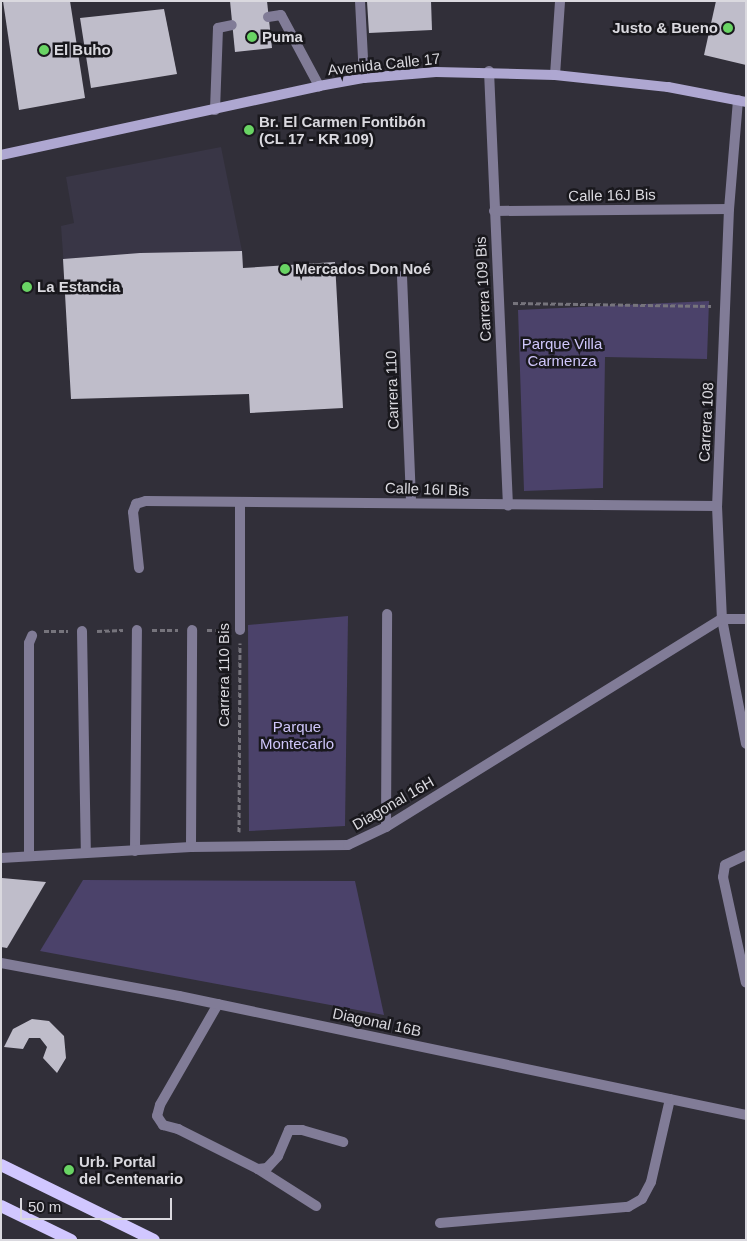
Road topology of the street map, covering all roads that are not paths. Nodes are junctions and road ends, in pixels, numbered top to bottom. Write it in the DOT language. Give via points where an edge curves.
graph roads {
  1 [pos="360,1"];
  2 [pos="560,1"];
  3 [pos="268,17"];
  4 [pos="232,25"];
  5 [pos="489,71"];
  6 [pos="555,75"];
  7 [pos="364,78"];
  8 [pos="319,86"];
  9 [pos="742,101"];
  10 [pos="215,110"];
  11 [pos="1,155"];
  12 [pos="729,208"];
  13 [pos="494,211"];
  14 [pos="402,276"];
  15 [pos="240,502"];
  16 [pos="411,502"];
  17 [pos="508,506"];
  18 [pos="717,506"];
  19 [pos="140,568"];
  20 [pos="387,614"];
  21 [pos="722,619"];
  22 [pos="746,619"];
  23 [pos="137,630"];
  24 [pos="192,630"];
  25 [pos="240,630"];
  26 [pos="82,631"];
  27 [pos="32,636"];
  28 [pos="746,744"];
  29 [pos="386,827"];
  30 [pos="191,847"];
  31 [pos="86,851"];
  32 [pos="135,851"];
  33 [pos="29,854"];
  34 [pos="746,855"];
  35 [pos="1,858"];
  36 [pos="1,963"];
  37 [pos="746,983"];
  38 [pos="218,1004"];
  39 [pos="670,1099"];
  40 [pos="746,1115"];
  41 [pos="343,1142"];
  42 [pos="1,1164"];
  43 [pos="258,1169"];
  44 [pos="1,1206"];
  45 [pos="316,1206"];
  46 [pos="440,1223"];
  47 [pos="71,1240"];
  48 [pos="154,1240"];
  1 -- 7 [label="street"];
  2 -- 6 [label="street"];
  3 -- 8 [label="street" via="282,15"];
  4 -- 10 [label="street" via="218,28"];
  5 -- 6 [label="main road, Avenida Calle 17"];
  5 -- 7 [label="main road, Avenida Calle 17"];
  5 -- 13 [label="street, Carrera 109 Bis"];
  6 -- 9 [label="main road, Avenida Calle 17" via="668,87"];
  7 -- 8 [label="main road, Avenida Calle 17"];
  8 -- 10 [label="main road, Avenida Calle 17"];
  9 -- 12 [label="street, Carrera 108"];
  10 -- 11 [label="main road, Avenida Calle 17"];
  12 -- 13 [label="street, Calle 16J Bis"];
  12 -- 18 [label="street, Carrera 108"];
  13 -- 17 [label="street, Carrera 109 Bis"];
  14 -- 16 [label="street, Carrera 110"];
  15 -- 16 [label="street, Calle 16I Bis"];
  15 -- 19 [label="street, Calle 16I Bis" via="146,500 136,504 133,512"];
  15 -- 25 [label="street, Carrera 110 Bis"];
  16 -- 17 [label="street, Calle 16I Bis"];
  17 -- 18 [label="street, Calle 16I Bis"];
  18 -- 21 [label="street, Carrera 108"];
  20 -- 29 [label="street"];
  21 -- 22 [label="street"];
  21 -- 28 [label="street, Carrera 108"];
  21 -- 29 [label="street, Diagonal 16H"];
  23 -- 32 [label="street"];
  24 -- 30 [label="street"];
  26 -- 31 [label="street"];
  27 -- 33 [label="street" via="29,644"];
  29 -- 30 [label="street, Diagonal 16H" via="348,845"];
  30 -- 32 [label="street, Diagonal 16H"];
  31 -- 32 [label="street, Diagonal 16H"];
  31 -- 33 [label="street, Diagonal 16H"];
  33 -- 35 [label="street, Diagonal 16H"];
  34 -- 37 [label="street" via="725,865 723,877"];
  36 -- 38 [label="street, Diagonal 16B"];
  38 -- 39 [label="street, Diagonal 16B"];
  38 -- 43 [label="street" via="160,1105 157,1116 162,1126 178,1129"];
  39 -- 40 [label="street, Diagonal 16B"];
  39 -- 46 [label="street" via="651,1182 642,1199 628,1208"];
  41 -- 43 [label="street" via="302,1130 289,1130 278,1156 267,1168"];
  42 -- 48 [label="main road"];
  43 -- 45 [label="street"];
  44 -- 47 [label="main road"];
}
